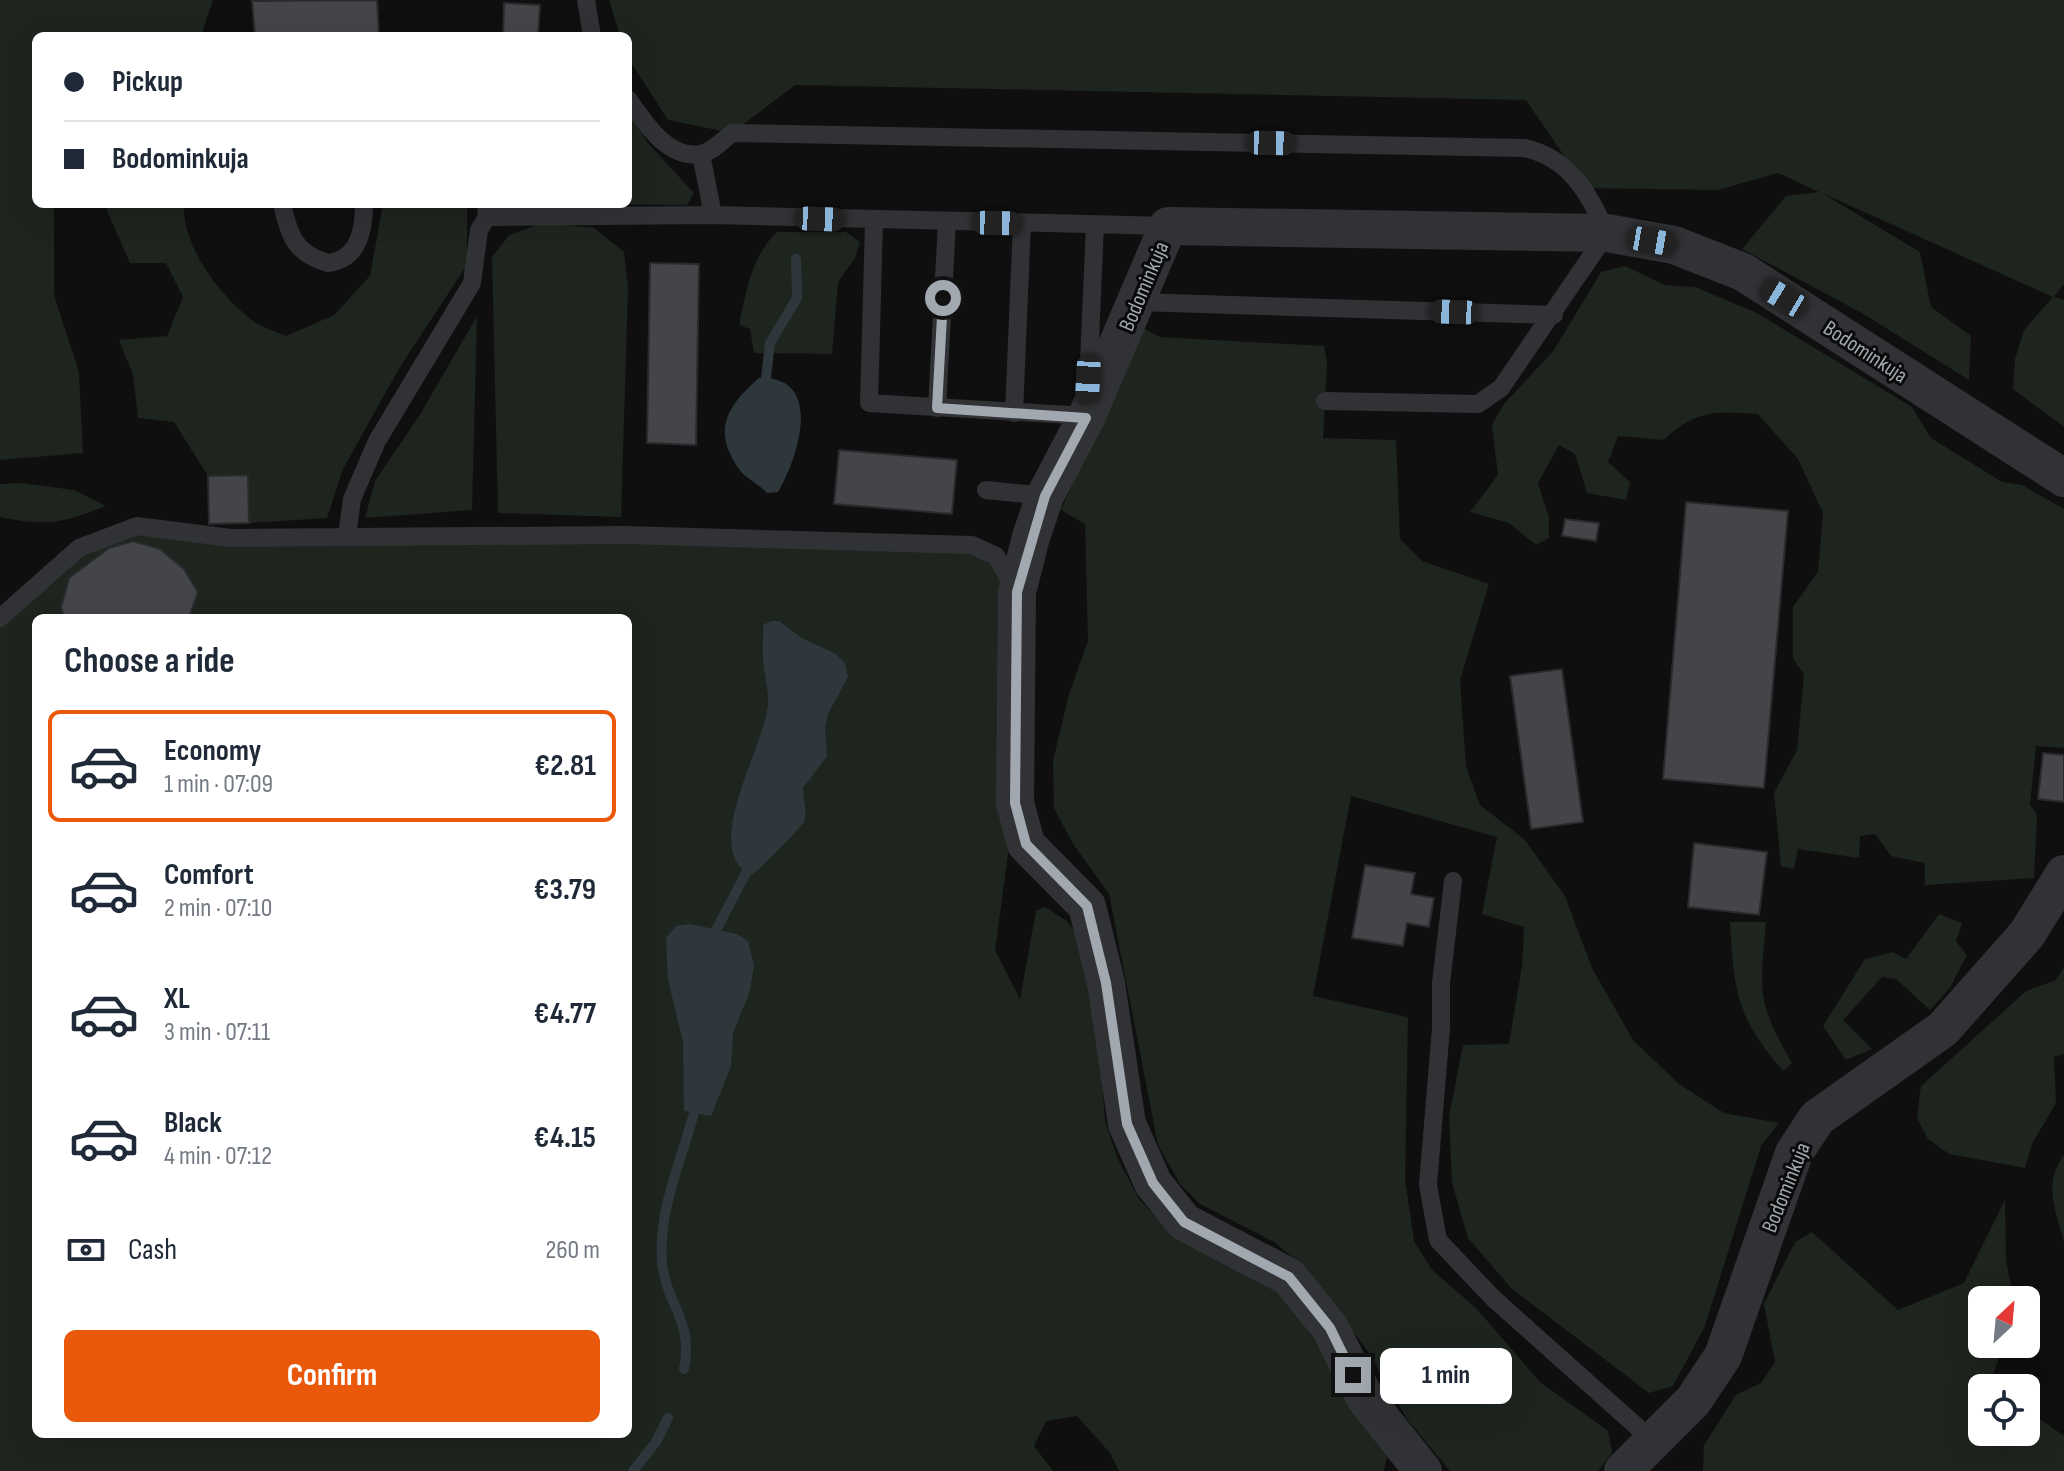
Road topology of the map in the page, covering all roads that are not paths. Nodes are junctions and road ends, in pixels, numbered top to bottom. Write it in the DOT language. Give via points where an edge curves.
graph roads {
  1 [pos="586,0"];
  2 [pos="591,32"];
  3 [pos="632,105"];
  4 [pos="701,154"];
  5 [pos="283,208"];
  6 [pos="364,208"];
  7 [pos="487,210"];
  8 [pos="713,215"];
  9 [pos="874,221"];
  10 [pos="947,222"];
  11 [pos="1022,224"];
  12 [pos="1095,225"];
  13 [pos="1168,226"];
  14 [pos="1607,233"];
  15 [pos="1137,302"];
  16 [pos="1554,315"];
  17 [pos="1325,401"];
  18 [pos="937,408"];
  19 [pos="1014,413"];
  20 [pos="1086,418"];
  21 [pos="2064,478"];
  22 [pos="986,490"];
  23 [pos="1045,496"];
  24 [pos="347,536"];
  25 [pos="1017,592"];
  26 [pos="0,618"];
  27 [pos="2064,874"];
  28 [pos="1453,881"];
  29 [pos="1653,1441"];
  30 [pos="1423,1471"];
  31 [pos="1623,1471"];
  1 -- 2 [label="lane"];
  3 -- 4 [label="lane" via="654,135 682,152"];
  4 -- 8 [label="lane"];
  4 -- 14 [label="lane" via="732,133 1525,148 1546,153 1586,188"];
  5 -- 6 [label="lane" via="296,247 328,263 353,250"];
  7 -- 8 [label="lane"];
  7 -- 24 [label="lane" via="472,283 377,441 352,499"];
  8 -- 9 [label="lane"];
  9 -- 10 [label="lane"];
  9 -- 18 [label="lane" via="869,403"];
  10 -- 11 [label="lane"];
  10 -- 18 [label="lane"];
  11 -- 12 [label="lane"];
  11 -- 19 [label="lane"];
  12 -- 13 [label="lane"];
  12 -- 20 [label="lane"];
  13 -- 14 [label="street, Bodominkuja"];
  13 -- 15 [label="street, Bodominkuja"];
  14 -- 16 [label="lane"];
  14 -- 21 [label="street, Bodominkuja" via="1674,245 1743,272"];
  15 -- 16 [label="lane"];
  15 -- 20 [label="street, Bodominkuja"];
  16 -- 17 [label="lane" via="1501,388 1478,404"];
  18 -- 19 [label="lane"];
  19 -- 20 [label="lane"];
  20 -- 23 [label="street, Bodominkuja"];
  22 -- 23 [label="lane"];
  23 -- 25 [label="street, Bodominkuja"];
  24 -- 25 [label="lane" via="624,535 972,545 996,556"];
  24 -- 26 [label="lane" via="231,538 137,526 79,548"];
  25 -- 30 [label="street, Bodominkuja" via="1015,803 1026,844 1087,906 1106,983 1127,1124 1153,1183 1184,1222 1289,1277 1330,1328 1365,1398"];
  27 -- 29 [label="street, Bodominkuja" via="2027,934 1943,1029 1817,1118 1794,1153 1723,1356 1693,1401"];
  28 -- 29 [label="lane" via="1428,1185 1438,1240 1493,1298"];
  29 -- 31 [label="street, Bodominkuja"];
}
